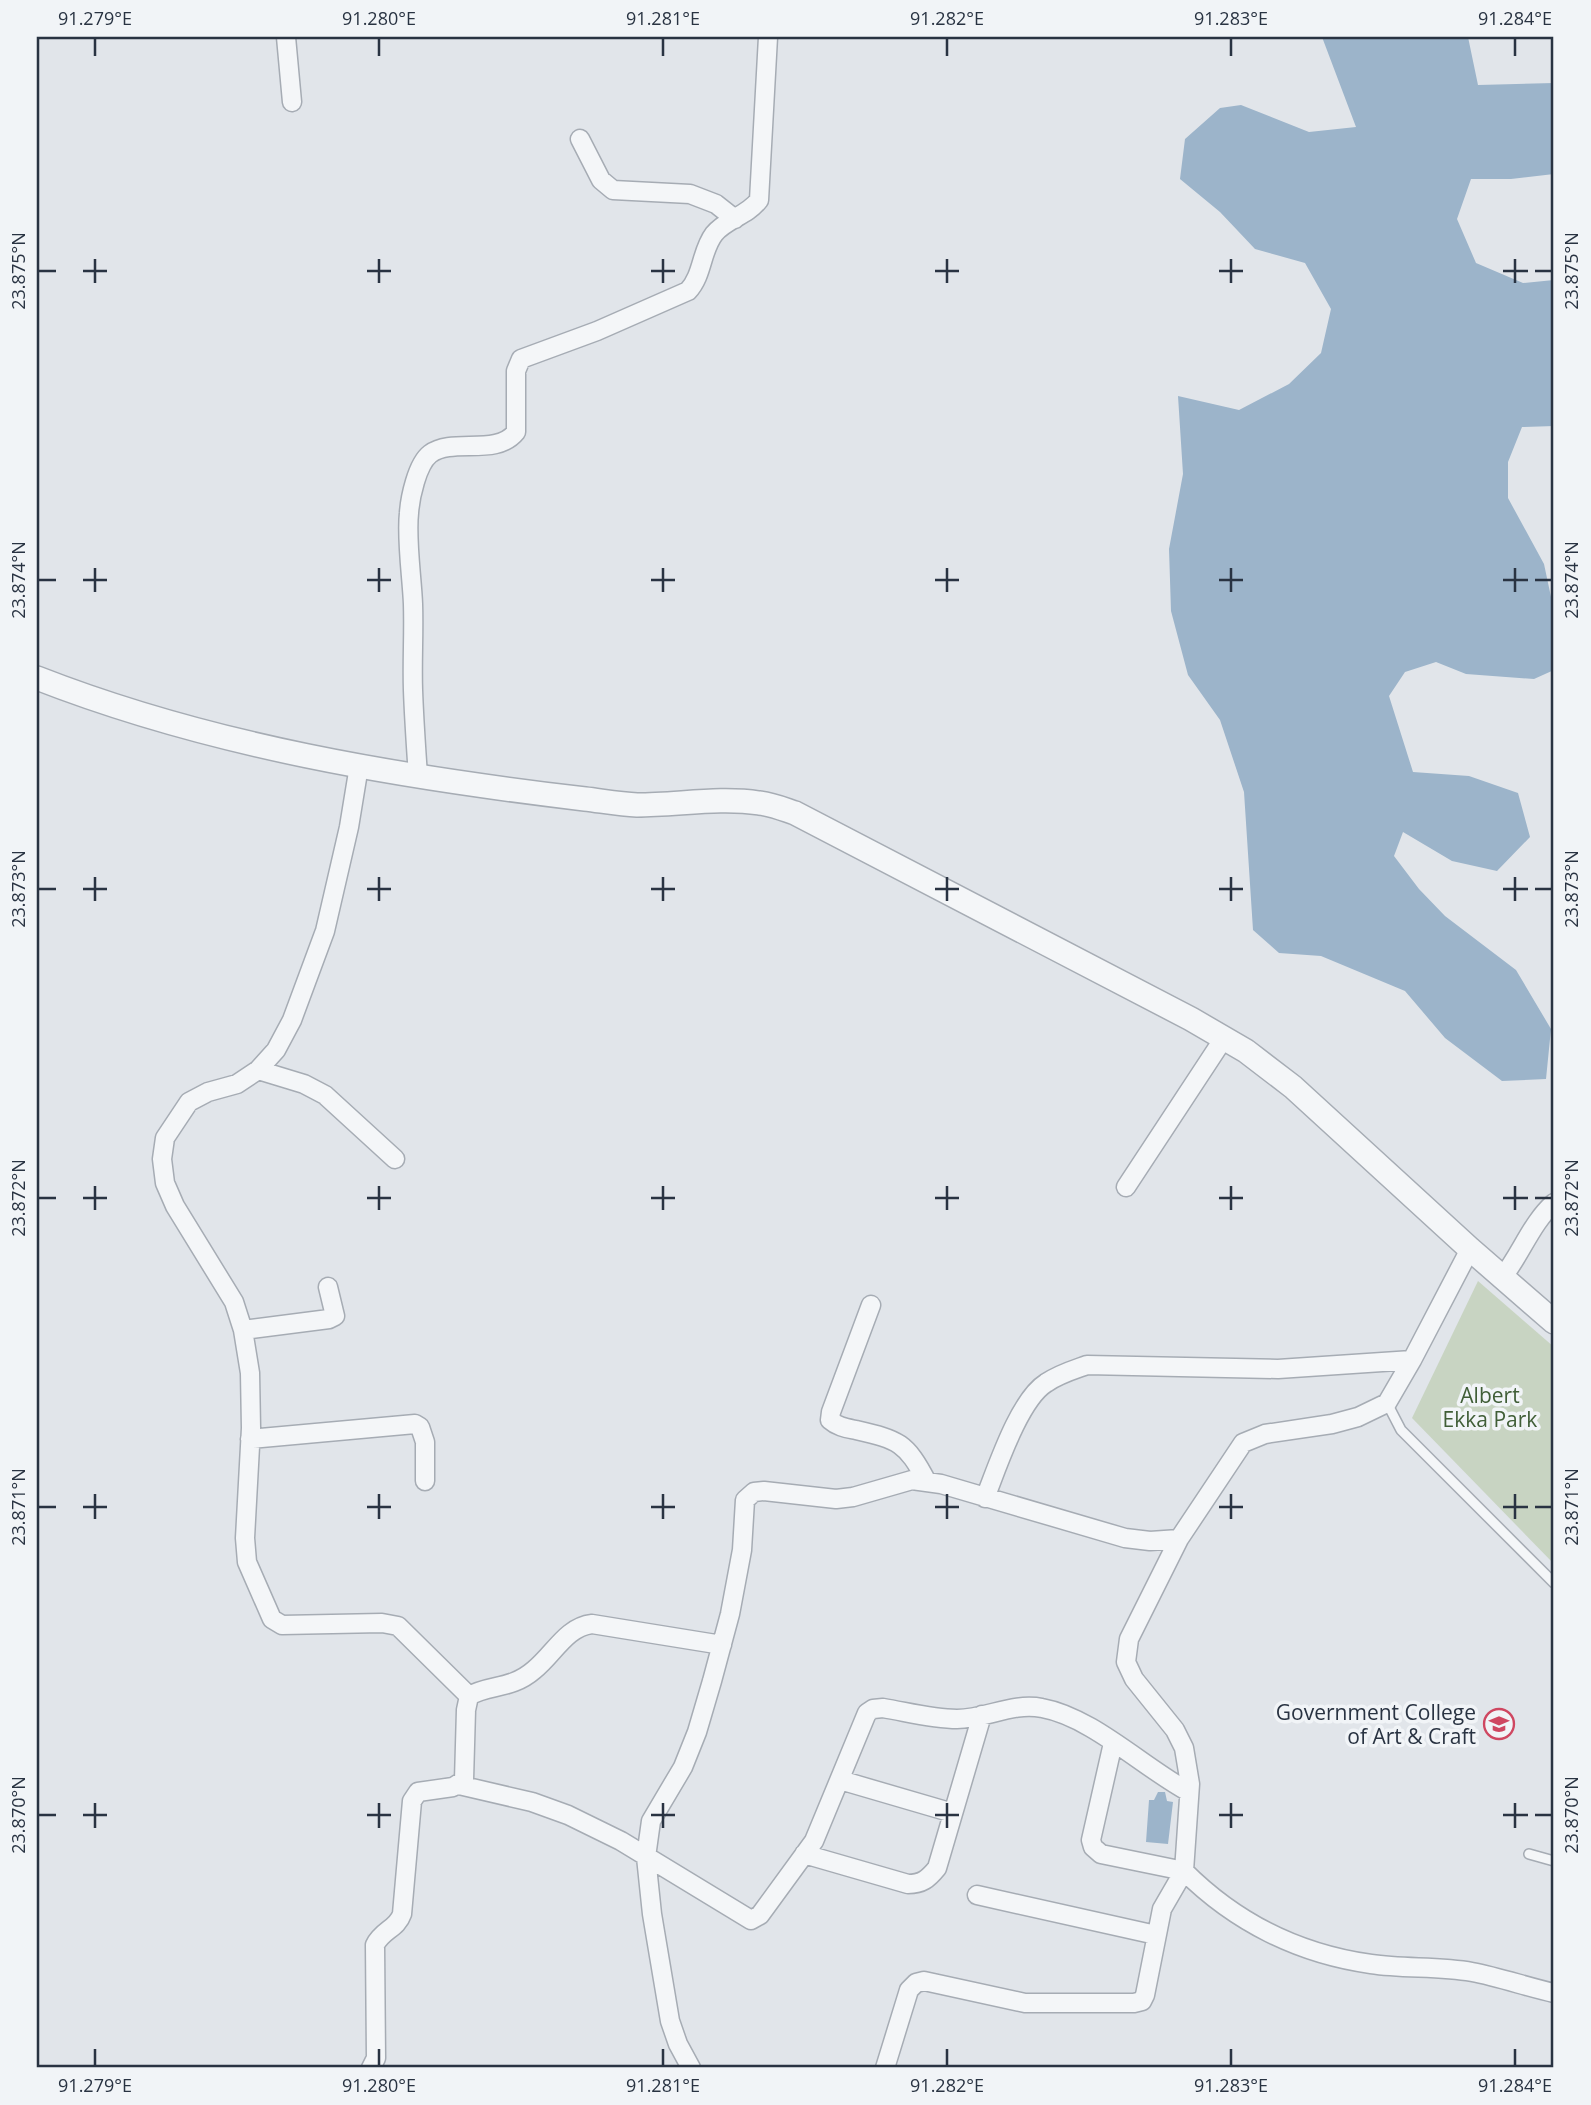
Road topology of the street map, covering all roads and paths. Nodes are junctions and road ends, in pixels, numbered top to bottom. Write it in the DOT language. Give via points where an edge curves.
graph roads {
  1 [pos="286,37"];
  2 [pos="768,37"];
  3 [pos="292,102"];
  4 [pos="580,139"];
  5 [pos="735,219"];
  6 [pos="37,678"];
  7 [pos="359,766"];
  8 [pos="418,776"];
  9 [pos="1224,1038"];
  10 [pos="258,1070"];
  11 [pos="395,1160"];
  12 [pos="1126,1187"];
  13 [pos="1554,1203"];
  14 [pos="1470,1249"];
  15 [pos="1503,1278"];
  16 [pos="328,1287"];
  17 [pos="871,1305"];
  18 [pos="1554,1322"];
  19 [pos="243,1330"];
  20 [pos="1412,1360"];
  21 [pos="1387,1403"];
  22 [pos="250,1439"];
  23 [pos="425,1481"];
  24 [pos="927,1482"];
  25 [pos="985,1498"];
  26 [pos="1179,1539"];
  27 [pos="1554,1583"];
  28 [pos="722,1645"];
  29 [pos="469,1696"];
  30 [pos="982,1715"];
  31 [pos="1113,1743"];
  32 [pos="840,1780"];
  33 [pos="459,1785"];
  34 [pos="1189,1792"];
  35 [pos="953,1813"];
  36 [pos="804,1854"];
  37 [pos="1529,1854"];
  38 [pos="646,1857"];
  39 [pos="1554,1861"];
  40 [pos="1184,1871"];
  41 [pos="977,1895"];
  42 [pos="1156,1935"];
  43 [pos="1554,1993"];
  44 [pos="372,2068"];
  45 [pos="691,2068"];
  46 [pos="885,2068"];
  1 -- 3 [label="street"];
  2 -- 5 [label="street" via="759,200"];
  4 -- 5 [label="street" via="601,180 613,190 690,194 716,204"];
  5 -- 8 [label="street" via="711,237 696,283 688,291 521,359 516,371 516,432 510,440 440,450 429,455 422,466 412,489 408,517"];
  6 -- 7 [label="street" via="98,702 212,734"];
  7 -- 8 [label="street"];
  7 -- 10 [label="street" via="325,931 292,1020 276,1050"];
  8 -- 9 [label="street" via="636,805 731,801 762,803 795,813"];
  9 -- 12 [label="street"];
  9 -- 14 [label="street" via="1293,1087"];
  10 -- 11 [label="street" via="325,1095"];
  10 -- 19 [label="street" via="237,1084 208,1091 190,1102 165,1139 162,1158 165,1183 175,1206 234,1301"];
  13 -- 15 [label="street"];
  14 -- 15 [label="street"];
  14 -- 20 [label="street"];
  15 -- 18 [label="street"];
  16 -- 19 [label="street" via="335,1316"];
  17 -- 24 [label="street" via="830,1420 899,1443 913,1454"];
  19 -- 22 [label="street" via="250,1373"];
  20 -- 21 [label="street"];
  20 -- 25 [label="street" via="1278,1368 1087,1366 1068,1371 1044,1384 1032,1397 1015,1425"];
  21 -- 26 [label="street" via="1359,1417 1265,1434 1243,1443"];
  21 -- 27 [label="lane" via="1401,1430"];
  22 -- 23 [label="street" via="415,1424 425,1442"];
  22 -- 29 [label="street" via="244,1538 247,1562 272,1619 282,1625 398,1626"];
  24 -- 25 [label="street"];
  24 -- 28 [label="street" via="912,1480 836,1499 754,1492 745,1500 742,1550"];
  25 -- 26 [label="street" via="1125,1538"];
  26 -- 34 [label="street" via="1129,1639 1126,1662 1133,1679 1184,1748"];
  28 -- 29 [label="street" via="579,1625 522,1679"];
  28 -- 38 [label="street" via="697,1732 651,1821"];
  29 -- 33 [label="street" via="464,1780"];
  30 -- 31 [label="street" via="1041,1707 1094,1728"];
  30 -- 32 [label="street" via="958,1719 873,1709 867,1713"];
  30 -- 35 [label="street"];
  31 -- 34 [label="street"];
  31 -- 40 [label="street" via="1093,1847 1101,1854"];
  32 -- 35 [label="street"];
  32 -- 36 [label="street"];
  33 -- 38 [label="street" via="568,1815"];
  33 -- 44 [label="street" via="418,1792 412,1801 402,1914 376,1945 376,2058"];
  34 -- 40 [label="street"];
  35 -- 36 [label="street" via="937,1868 920,1884"];
  36 -- 38 [label="street" via="760,1915 751,1920"];
  37 -- 39 [label="lane"];
  38 -- 45 [label="street" via="670,2021"];
  40 -- 42 [label="street" via="1162,1909"];
  40 -- 43 [label="street" via="1232,1912 1315,1953 1371,1964 1472,1972"];
  41 -- 42 [label="street"];
  42 -- 46 [label="street" via="1146,1995 1134,2003 1025,2003 954,1986 916,1983 909,1990"];
}
